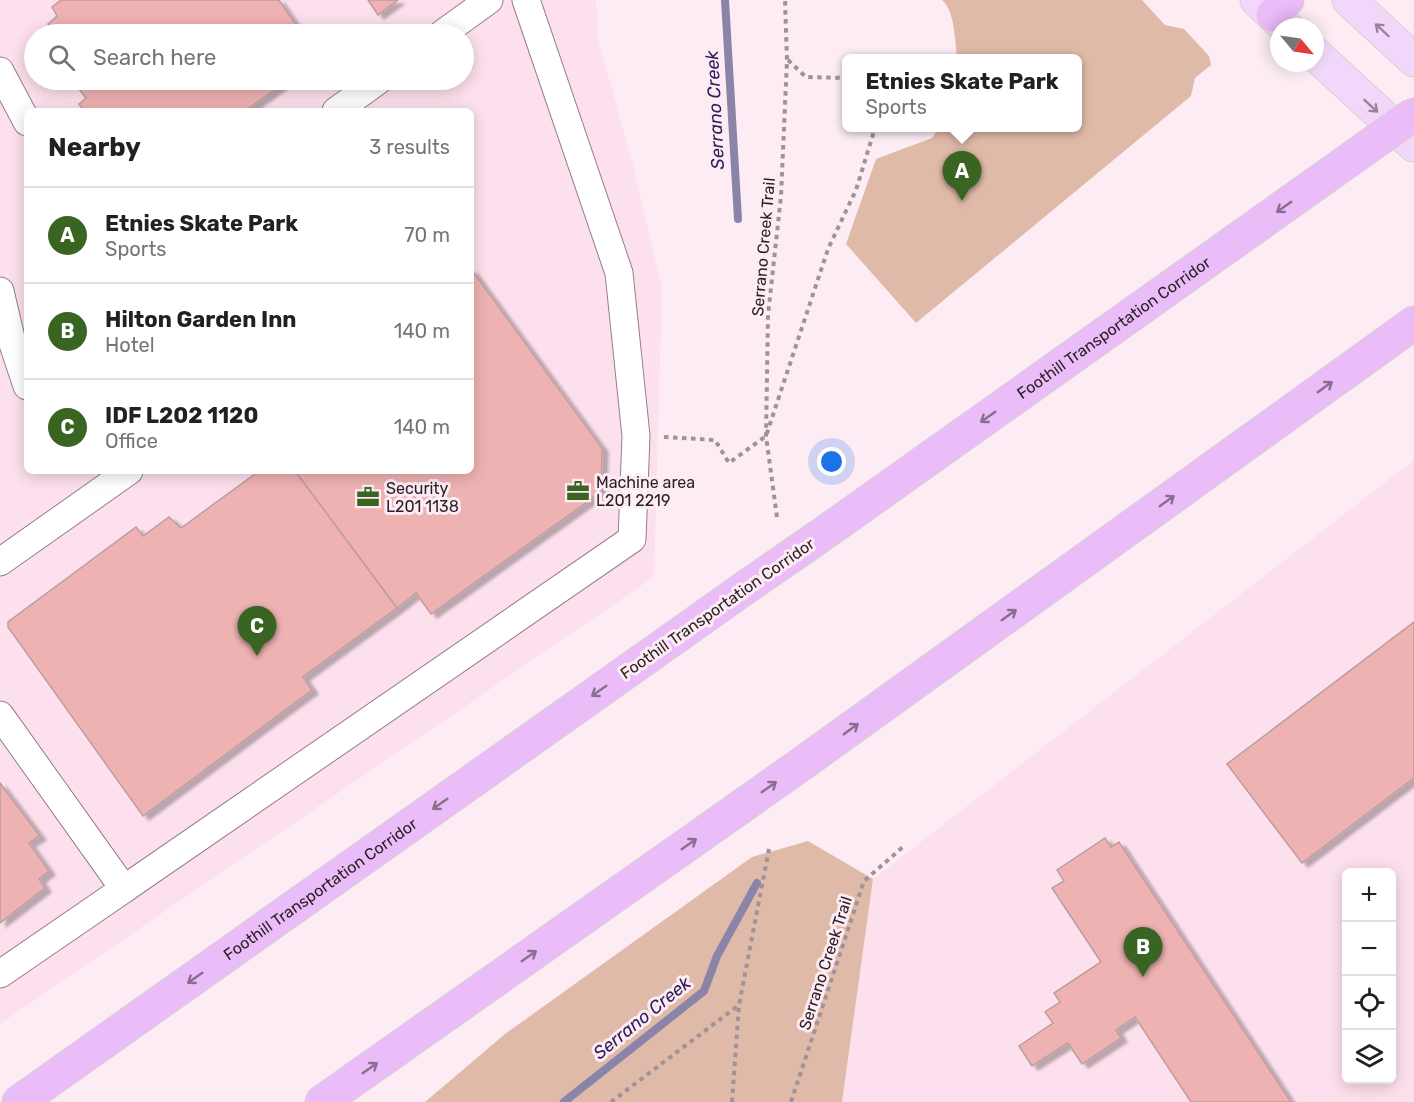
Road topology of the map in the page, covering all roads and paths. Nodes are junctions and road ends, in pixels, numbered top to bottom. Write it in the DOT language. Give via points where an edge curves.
graph roads {
  1 [pos="489,0"];
  2 [pos="526,0"];
  3 [pos="785,0"];
  4 [pos="1349,0"];
  5 [pos="456,24"];
  6 [pos="788,60"];
  7 [pos="1414,60"];
  8 [pos="1324,62"];
  9 [pos="0,71"];
  10 [pos="842,78"];
  11 [pos="365,90"];
  12 [pos="340,108"];
  13 [pos="1414,114"];
  14 [pos="24,116"];
  15 [pos="874,132"];
  16 [pos="1414,145"];
  17 [pos="0,291"];
  18 [pos="1414,322"];
  19 [pos="24,377"];
  20 [pos="636,436"];
  21 [pos="766,436"];
  22 [pos="125,474"];
  23 [pos="777,517"];
  24 [pos="0,562"];
  25 [pos="0,715"];
  26 [pos="904,846"];
  27 [pos="769,849"];
  28 [pos="124,889"];
  29 [pos="0,974"];
  30 [pos="739,1005"];
  31 [pos="20,1102"];
  32 [pos="322,1102"];
  33 [pos="611,1102"];
  34 [pos="732,1102"];
  35 [pos="791,1102"];
  1 -- 5 [label="street"];
  2 -- 20 [label="street" via="619,273"];
  3 -- 6 [label="path, Serrano Creek Trail"];
  7 -- 4 [label="main road, one-way"];
  6 -- 10 [label="path" via="806,77"];
  6 -- 21 [label="path, Serrano Creek Trail" via="781,196 768,315"];
  8 -- 16 [label="main road, one-way"];
  9 -- 14 [label="street"];
  11 -- 12 [label="street"];
  13 -- 31 [label="highway, Foothill Transportation Corridor, one-way, bridge"];
  15 -- 21 [label="path, Serrano Creek Trail" via="856,190 828,249"];
  17 -- 19 [label="street"];
  32 -- 18 [label="highway, one-way, bridge" via="803,763"];
  20 -- 21 [label="path" via="716,440 729,463"];
  20 -- 28 [label="street" via="632,539"];
  21 -- 23 [label="path, Serrano Creek Trail"];
  22 -- 24 [label="street"];
  25 -- 28 [label="street"];
  26 -- 35 [label="path, Serrano Creek Trail" via="864,881"];
  27 -- 30 [label="path"];
  28 -- 29 [label="street"];
  30 -- 33 [label="path"];
  30 -- 34 [label="path"];
}
